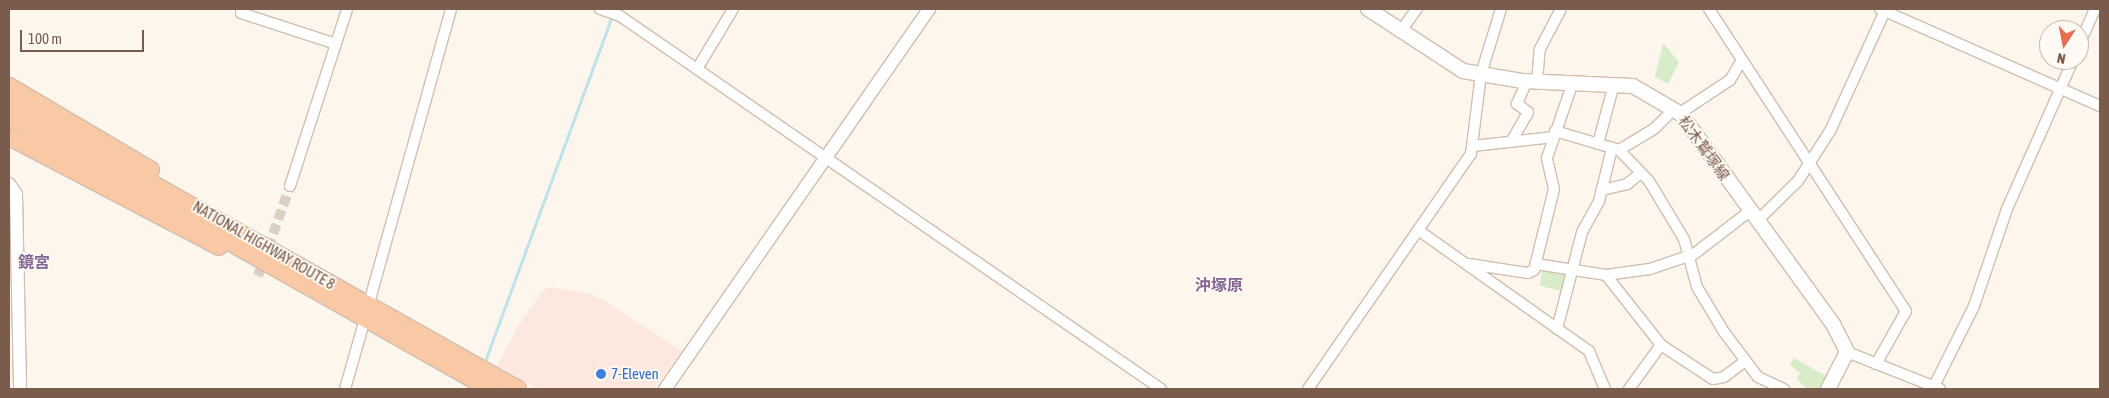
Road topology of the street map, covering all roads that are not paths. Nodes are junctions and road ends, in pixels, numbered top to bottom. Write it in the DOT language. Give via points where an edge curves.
graph roads {
  1 [pos="242,9"];
  2 [pos="347,9"];
  3 [pos="451,9"];
  4 [pos="600,9"];
  5 [pos="734,9"];
  6 [pos="929,9"];
  7 [pos="1368,9"];
  8 [pos="1417,9"];
  9 [pos="1501,9"];
  10 [pos="1561,9"];
  11 [pos="1709,9"];
  12 [pos="2095,9"];
  13 [pos="1882,10"];
  14 [pos="2089,22"];
  15 [pos="1400,32"];
  16 [pos="336,44"];
  17 [pos="1742,60"];
  18 [pos="697,69"];
  19 [pos="2069,70"];
  20 [pos="1481,74"];
  21 [pos="1532,81"];
  22 [pos="1573,82"];
  23 [pos="1614,84"];
  24 [pos="9,86"];
  25 [pos="2060,89"];
  26 [pos="2100,106"];
  27 [pos="1677,111"];
  28 [pos="13,118"];
  29 [pos="1554,134"];
  30 [pos="1511,142"];
  31 [pos="1598,144"];
  32 [pos="1473,146"];
  33 [pos="1616,149"];
  34 [pos="826,157"];
  35 [pos="1809,164"];
  36 [pos="1640,174"];
  37 [pos="9,184"];
  38 [pos="290,186"];
  39 [pos="1602,190"];
  40 [pos="1754,216"];
  41 [pos="1418,230"];
  42 [pos="1687,256"];
  43 [pos="1469,264"];
  44 [pos="1536,264"];
  45 [pos="303,268"];
  46 [pos="1574,270"];
  47 [pos="1606,275"];
  48 [pos="14,308"];
  49 [pos="367,311"];
  50 [pos="1557,329"];
  51 [pos="1661,345"];
  52 [pos="1847,352"];
  53 [pos="446,356"];
  54 [pos="1744,362"];
  55 [pos="1876,364"];
  56 [pos="513,386"];
  57 [pos="1920,386"];
  58 [pos="1937,388"];
  59 [pos="20,389"];
  60 [pos="345,389"];
  61 [pos="490,389"];
  62 [pos="665,389"];
  63 [pos="1161,389"];
  64 [pos="1308,389"];
  65 [pos="1605,389"];
  66 [pos="1629,389"];
  67 [pos="1784,389"];
  68 [pos="1828,389"];
  1 -- 16 [label="street" via="240,13"];
  2 -- 16 [label="street"];
  3 -- 49 [label="street"];
  4 -- 18 [label="street" via="620,16"];
  5 -- 18 [label="street"];
  6 -- 34 [label="street"];
  7 -- 15 [label="main road, 松木鷲塚線"];
  8 -- 15 [label="street"];
  9 -- 20 [label="street"];
  10 -- 21 [label="street" via="1540,49"];
  11 -- 17 [label="street"];
  12 -- 14 [label="street"];
  13 -- 25 [label="street"];
  13 -- 35 [label="street" via="1830,131"];
  15 -- 20 [label="main road, 松木鷲塚線" via="1447,65"];
  16 -- 38 [label="street"];
  17 -- 27 [label="street" via="1730,80"];
  17 -- 35 [label="street"];
  18 -- 34 [label="street"];
  19 -- 25 [label="street"];
  20 -- 21 [label="main road, 松木鷲塚線"];
  20 -- 32 [label="street"];
  21 -- 22 [label="main road, 松木鷲塚線"];
  21 -- 30 [label="street" via="1517,104 1528,112"];
  22 -- 23 [label="main road, 松木鷲塚線"];
  22 -- 29 [label="street"];
  23 -- 27 [label="main road, 松木鷲塚線" via="1648,92"];
  23 -- 31 [label="street"];
  24 -- 45 [label="highway" via="229,216"];
  25 -- 26 [label="street"];
  25 -- 58 [label="street" via="2007,209 1974,306"];
  27 -- 33 [label="street" via="1654,130"];
  27 -- 40 [label="main road, 松木鷲塚線"];
  28 -- 45 [label="highway, NATIONAL HIGHWAY ROUTE 8"];
  28 -- 49 [label="highway, NATIONAL HIGHWAY ROUTE 8" via="321,294"];
  29 -- 30 [label="street"];
  29 -- 31 [label="street"];
  29 -- 44 [label="street" via="1547,158 1554,189"];
  30 -- 32 [label="street"];
  31 -- 33 [label="street"];
  32 -- 41 [label="street"];
  33 -- 36 [label="street"];
  33 -- 39 [label="street"];
  34 -- 62 [label="street"];
  34 -- 63 [label="street"];
  35 -- 40 [label="street"];
  35 -- 55 [label="street" via="1906,311"];
  36 -- 39 [label="street" via="1627,184"];
  36 -- 42 [label="street" via="1665,205"];
  37 -- 48 [label="street" via="16,194"];
  39 -- 46 [label="street" via="1582,232"];
  40 -- 42 [label="street"];
  40 -- 52 [label="main road, 松木鷲塚線" via="1833,324"];
  41 -- 43 [label="street"];
  41 -- 64 [label="street"];
  42 -- 47 [label="street" via="1650,269"];
  42 -- 54 [label="street" via="1697,287"];
  43 -- 44 [label="street" via="1528,273"];
  43 -- 50 [label="street"];
  44 -- 46 [label="street"];
  45 -- 49 [label="highway, NATIONAL HIGHWAY ROUTE 8"];
  46 -- 47 [label="street"];
  46 -- 50 [label="street"];
  47 -- 51 [label="street"];
  48 -- 59 [label="street"];
  49 -- 53 [label="highway, NATIONAL HIGHWAY ROUTE 8"];
  49 -- 60 [label="street"];
  50 -- 65 [label="street" via="1589,351"];
  51 -- 54 [label="street" via="1713,378 1732,373"];
  51 -- 66 [label="street"];
  52 -- 55 [label="street"];
  52 -- 68 [label="main road"];
  53 -- 56 [label="highway, NATIONAL HIGHWAY ROUTE 8"];
  53 -- 61 [label="highway, NATIONAL HIGHWAY ROUTE 8"];
  54 -- 67 [label="street" via="1758,376"];
  55 -- 57 [label="street"];
  57 -- 58 [label="street"];
}
